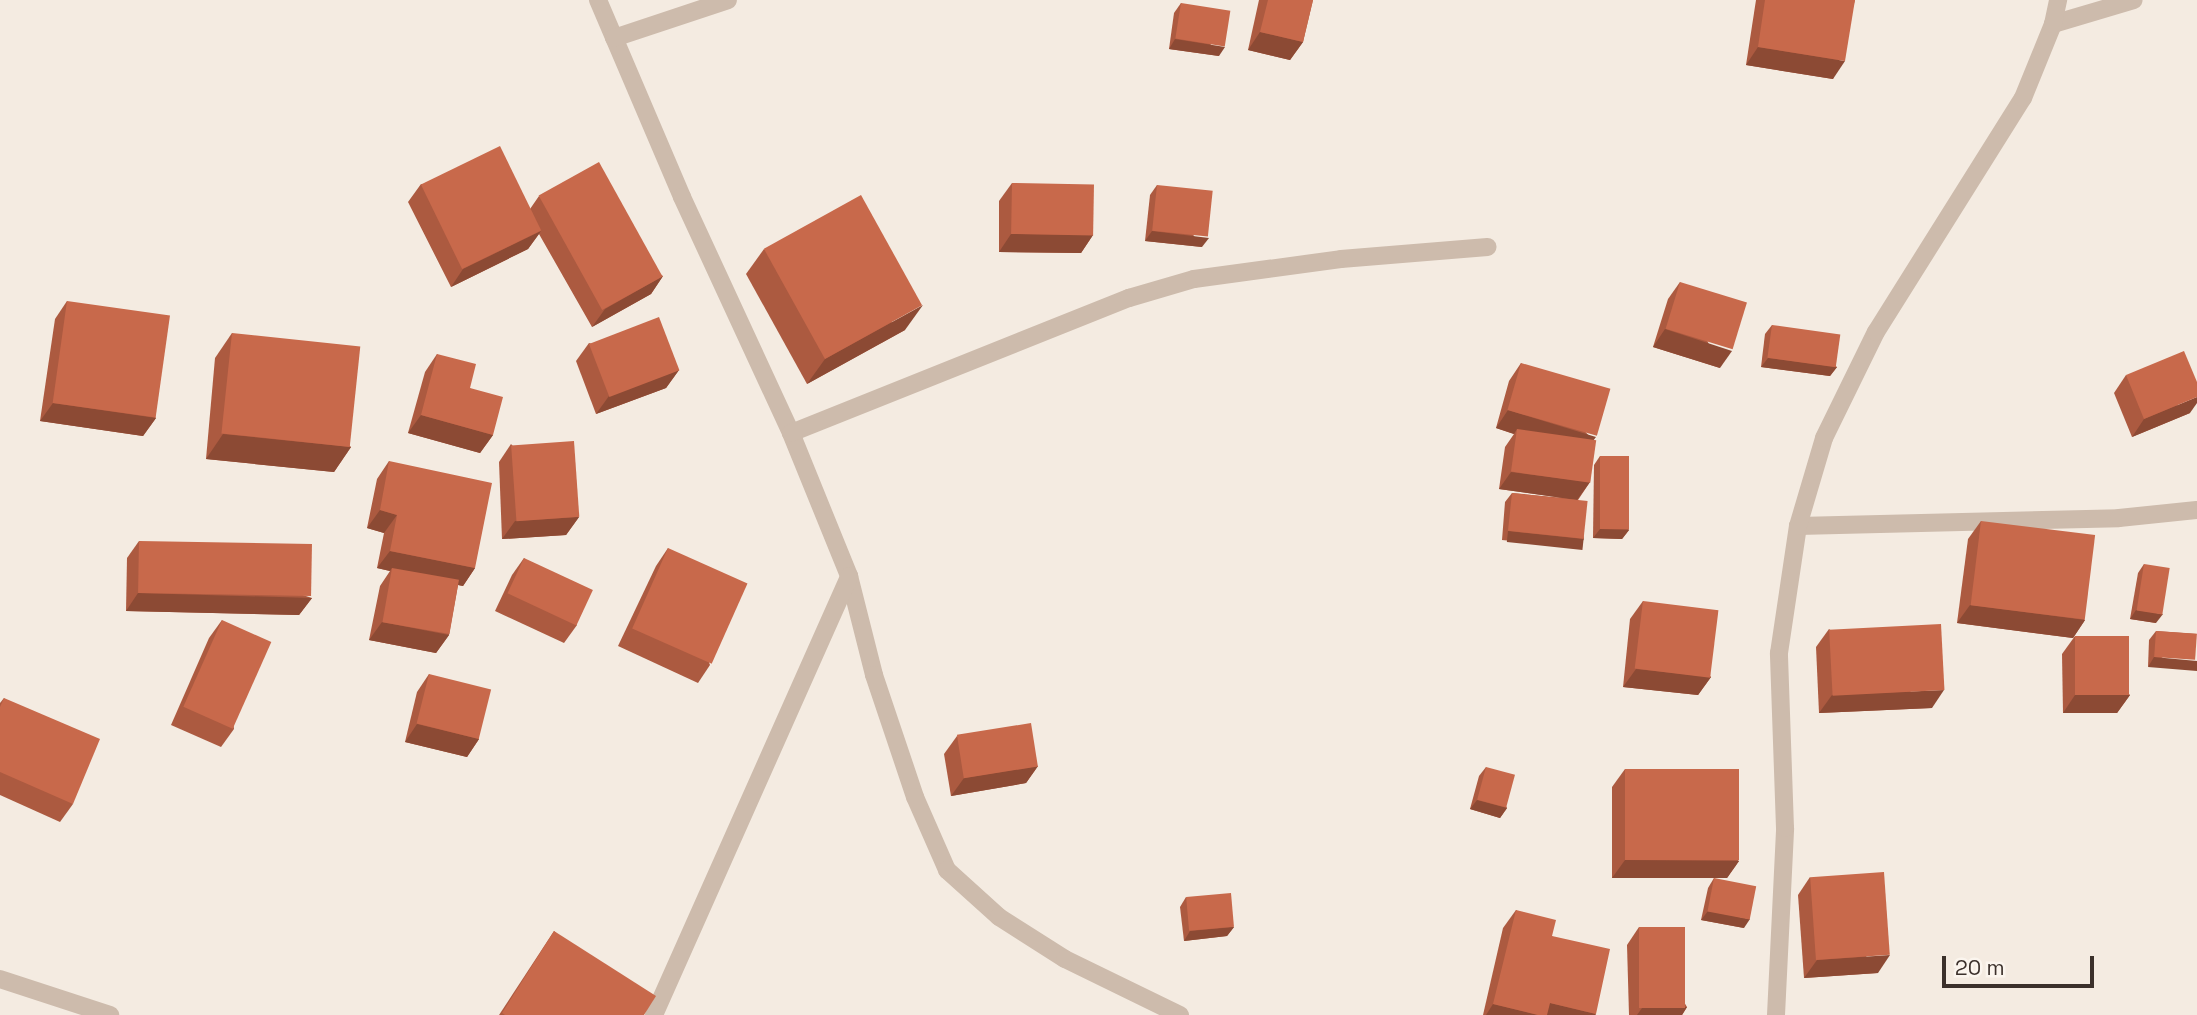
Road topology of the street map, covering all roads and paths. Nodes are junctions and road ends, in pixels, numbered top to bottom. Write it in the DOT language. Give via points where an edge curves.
graph roads {
  1 [pos="598,0"];
  2 [pos="729,0"];
  3 [pos="2058,0"];
  4 [pos="2134,0"];
  5 [pos="2053,24"];
  6 [pos="614,38"];
  7 [pos="1488,247"];
  8 [pos="791,433"];
  9 [pos="2197,510"];
  10 [pos="1798,526"];
  11 [pos="849,576"];
  12 [pos="0,979"];
  13 [pos="110,1015"];
  14 [pos="654,1015"];
  15 [pos="1180,1015"];
  16 [pos="1776,1015"];
  1 -- 6 [label="street"];
  2 -- 6 [label="street"];
  3 -- 5 [label="street"];
  4 -- 5 [label="street"];
  5 -- 10 [label="street" via="2022,98 1876,332 1824,438"];
  6 -- 8 [label="street"];
  7 -- 8 [label="street" via="1341,259 1194,279 1129,298"];
  8 -- 11 [label="street"];
  9 -- 10 [label="street" via="2119,518"];
  10 -- 16 [label="street" via="1779,653 1785,828"];
  11 -- 14 [label="street"];
  11 -- 15 [label="street" via="882,699 915,797 947,870 999,917 1065,959"];
  12 -- 13 [label="street"];
}
